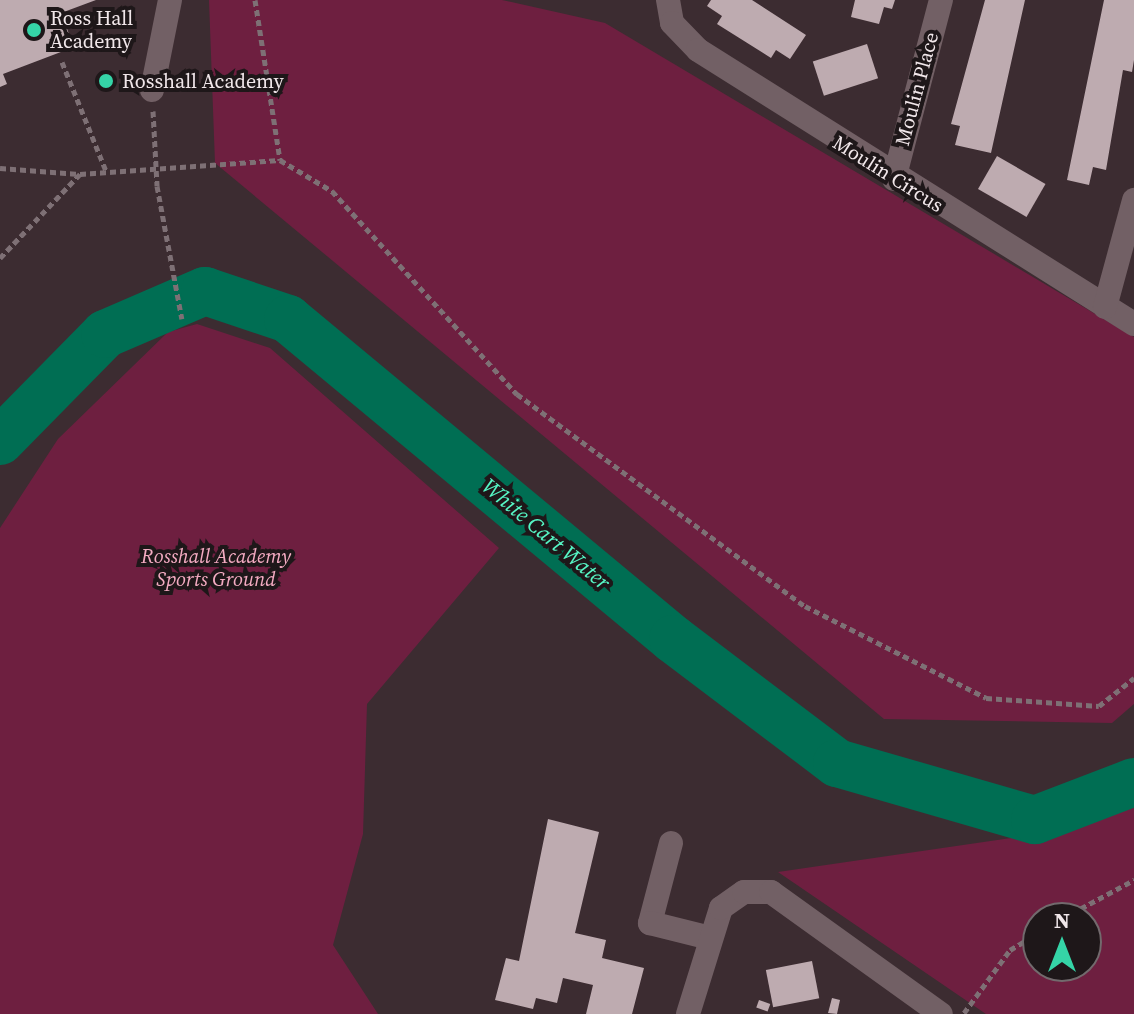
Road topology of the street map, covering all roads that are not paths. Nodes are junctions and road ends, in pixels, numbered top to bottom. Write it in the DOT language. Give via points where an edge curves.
graph roads {
  1 [pos="170,0"];
  2 [pos="668,0"];
  3 [pos="941,0"];
  4 [pos="152,90"];
  5 [pos="894,179"];
  6 [pos="1134,200"];
  7 [pos="1105,307"];
  8 [pos="1134,324"];
  9 [pos="671,843"];
  10 [pos="710,938"];
  11 [pos="688,1014"];
  12 [pos="941,1014"];
  1 -- 4 [label="street"];
  2 -- 5 [label="street, Moulin Circus" via="672,23 698,50"];
  3 -- 5 [label="street, Moulin Place"];
  5 -- 7 [label="street, Moulin Circus"];
  6 -- 7 [label="street"];
  7 -- 8 [label="street, Moulin Circus"];
  9 -- 10 [label="street" via="650,923"];
  10 -- 11 [label="street"];
  10 -- 12 [label="street" via="721,908 744,892 771,892"];
}
